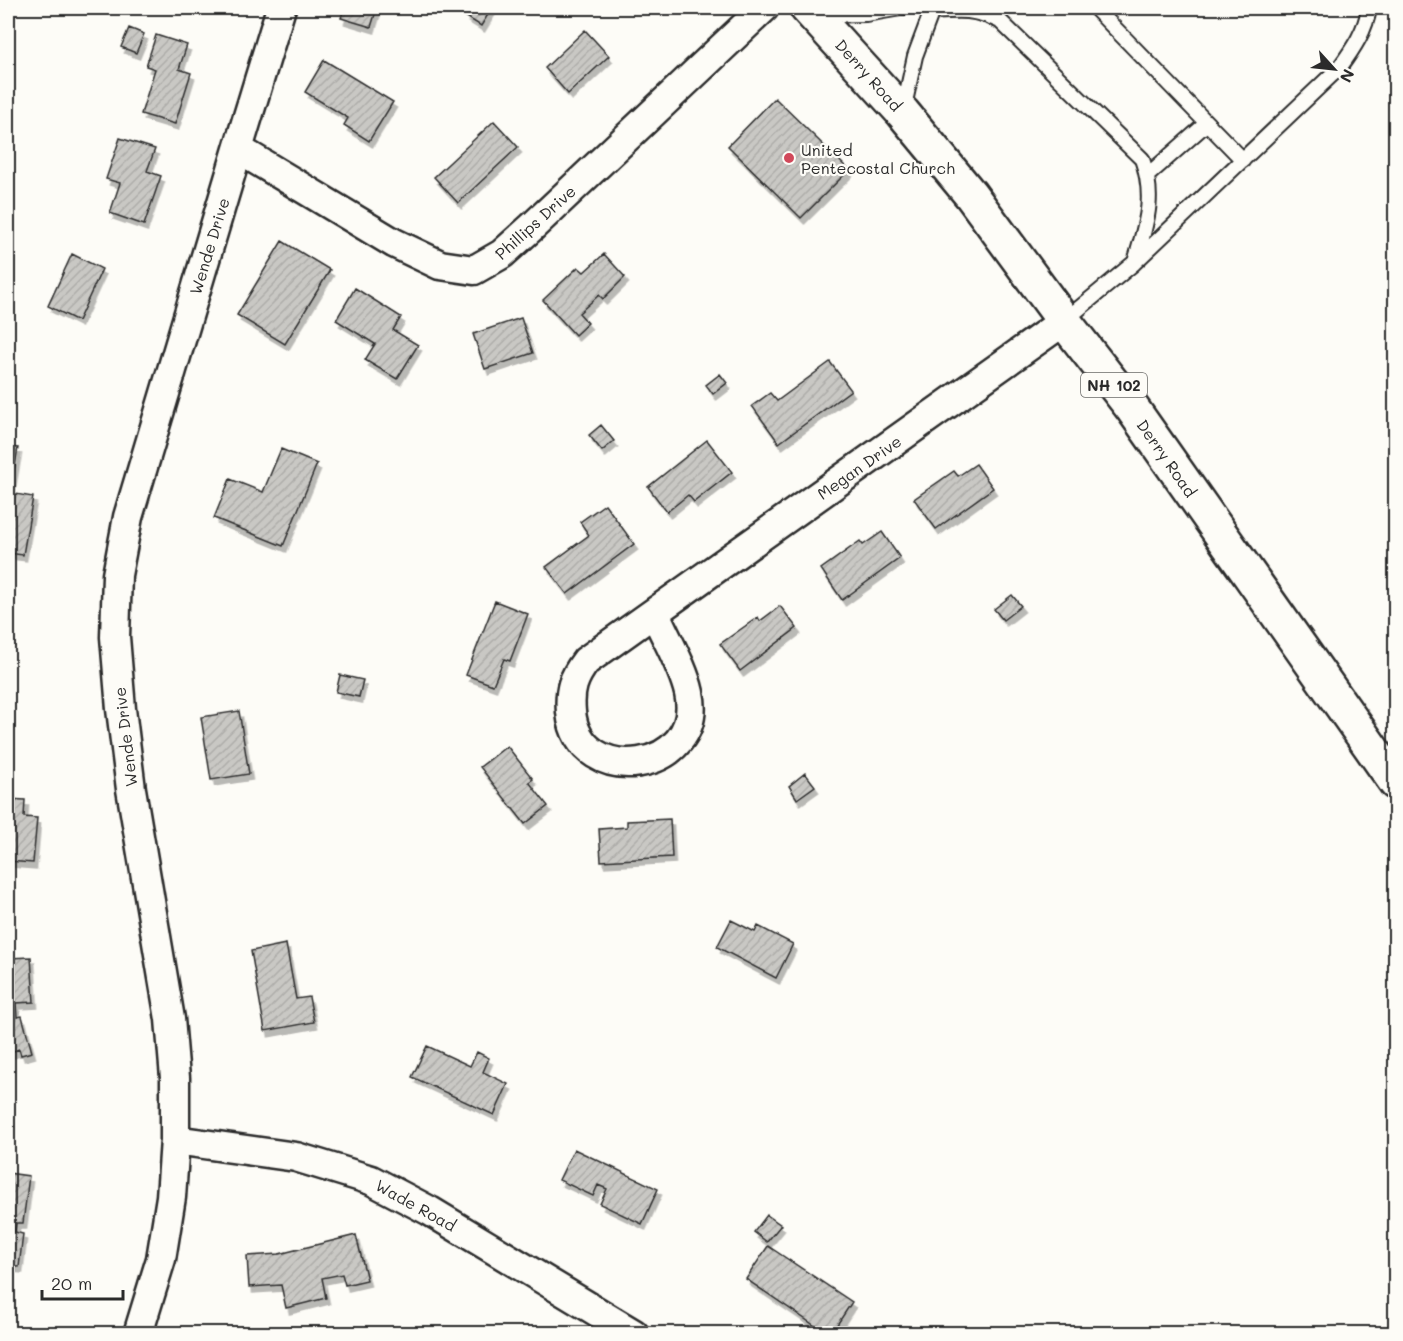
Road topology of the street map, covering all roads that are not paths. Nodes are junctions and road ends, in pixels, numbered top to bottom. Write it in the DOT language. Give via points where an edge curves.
graph roads {
  1 [pos="281,8"];
  2 [pos="764,8"];
  3 [pos="901,8"];
  4 [pos="1095,8"];
  5 [pos="1369,8"];
  6 [pos="932,10"];
  7 [pos="982,10"];
  8 [pos="810,11"];
  9 [pos="903,113"];
  10 [pos="1207,123"];
  11 [pos="238,149"];
  12 [pos="1243,160"];
  13 [pos="1148,175"];
  14 [pos="1134,263"];
  15 [pos="1064,321"];
  16 [pos="655,613"];
  17 [pos="1395,783"];
  18 [pos="175,1140"];
  19 [pos="138,1334"];
  20 [pos="634,1334"];
  1 -- 11 [label="street"];
  2 -- 11 [label="street, Phillips Drive" via="510,248 474,270 440,265 394,243"];
  3 -- 8 [label="lane" via="866,14"];
  4 -- 10 [label="lane"];
  5 -- 12 [label="lane" via="1368,20 1340,67"];
  6 -- 7 [label="lane"];
  6 -- 9 [label="lane" via="915,56"];
  7 -- 13 [label="lane" via="1000,21 1142,159"];
  8 -- 9 [label="main road, Derry Road / NH 102"];
  9 -- 15 [label="main road, Derry Road / NH 102" via="971,195"];
  10 -- 12 [label="lane"];
  10 -- 13 [label="lane"];
  11 -- 18 [label="street, Wende Drive" via="128,518 117,575 115,637 120,710 170,1019"];
  12 -- 14 [label="lane"];
  13 -- 14 [label="lane" via="1147,223"];
  14 -- 15 [label="lane"];
  15 -- 16 [label="street, Megan Drive"];
  15 -- 17 [label="main road, Derry Road / NH 102" via="1132,408"];
  16 -- 16 [label="street, Megan Drive" via="689,694 686,729 676,744 660,756 642,763 607,760 578,737 570,697 575,675 586,661"];
  18 -- 19 [label="street, Wende Drive" via="161,1260"];
  18 -- 20 [label="street, Wade Road" via="296,1158 371,1180 430,1211"];
}
